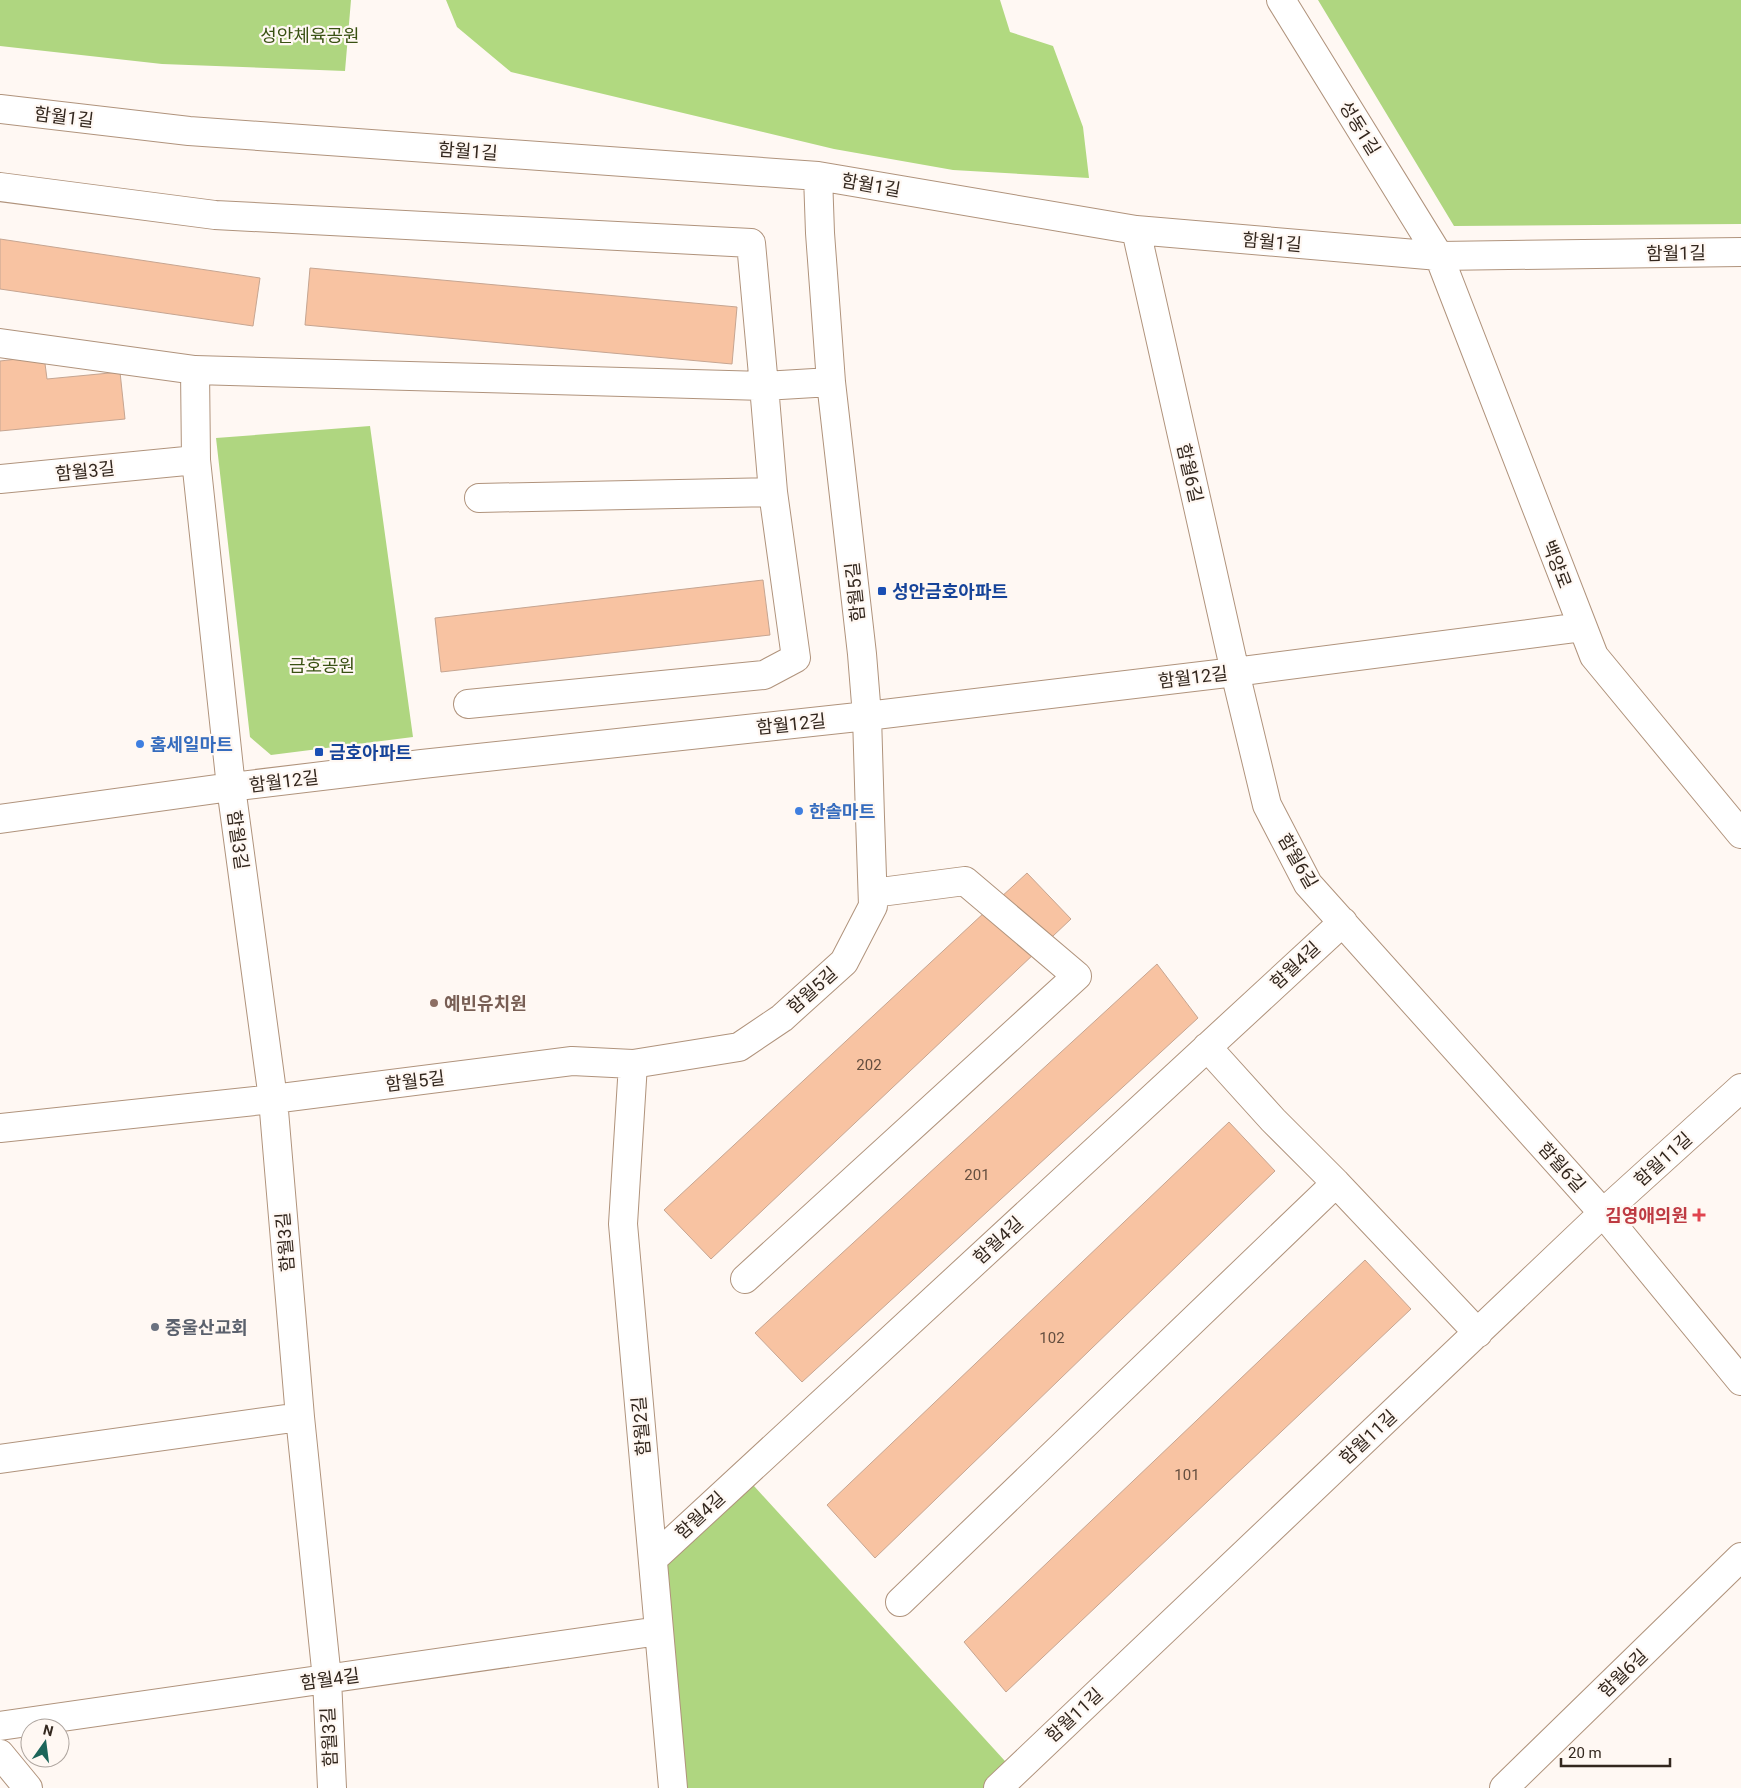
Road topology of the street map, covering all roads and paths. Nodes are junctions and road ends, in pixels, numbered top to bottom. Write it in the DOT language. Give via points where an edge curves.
graph roads {
  1 [pos="1281,0"];
  2 [pos="0,109"];
  3 [pos="818,176"];
  4 [pos="0,187"];
  5 [pos="1136,230"];
  6 [pos="1741,252"];
  7 [pos="1439,256"];
  8 [pos="0,343"];
  9 [pos="195,370"];
  10 [pos="831,382"];
  11 [pos="764,386"];
  12 [pos="196,460"];
  13 [pos="0,479"];
  14 [pos="773,492"];
  15 [pos="479,498"];
  16 [pos="1582,627"];
  17 [pos="1235,672"];
  18 [pos="468,704"];
  19 [pos="867,716"];
  20 [pos="231,787"];
  21 [pos="0,819"];
  22 [pos="1741,834"];
  23 [pos="872,894"];
  24 [pos="1343,922"];
  25 [pos="1207,1047"];
  26 [pos="633,1064"];
  27 [pos="1741,1088"];
  28 [pos="273,1099"];
  29 [pos="0,1128"];
  30 [pos="1336,1184"];
  31 [pos="1603,1212"];
  32 [pos="745,1279"];
  33 [pos="1478,1333"];
  34 [pos="1741,1381"];
  35 [pos="300,1417"];
  36 [pos="0,1459"];
  37 [pos="1741,1557"];
  38 [pos="653,1559"];
  39 [pos="900,1602"];
  40 [pos="659,1631"];
  41 [pos="327,1679"];
  42 [pos="0,1726"];
  43 [pos="0,1754"];
  44 [pos="28,1788"];
  45 [pos="332,1788"];
  46 [pos="673,1788"];
  47 [pos="998,1788"];
  48 [pos="1504,1788"];
  1 -- 7 [label="street, 성동1길"];
  2 -- 3 [label="street, 함월1길" via="188,131"];
  3 -- 5 [label="street, 함월1길"];
  3 -- 10 [label="street, 함월5길"];
  4 -- 11 [label="street" via="215,215 751,243"];
  5 -- 7 [label="street, 함월1길"];
  5 -- 17 [label="street, 함월6길"];
  6 -- 7 [label="street, 함월1길"];
  7 -- 16 [label="street, 백양로"];
  8 -- 9 [label="street"];
  9 -- 11 [label="street"];
  9 -- 12 [label="street"];
  10 -- 11 [label="street"];
  10 -- 19 [label="street, 함월5길"];
  11 -- 14 [label="street"];
  12 -- 13 [label="street, 함월3길"];
  12 -- 20 [label="street, 함월3길"];
  14 -- 15 [label="street"];
  14 -- 18 [label="street" via="796,658 764,675"];
  16 -- 17 [label="street, 함월12길"];
  16 -- 22 [label="street, 백양로" via="1594,656"];
  17 -- 19 [label="street, 함월12길"];
  17 -- 24 [label="street, 함월6길" via="1267,805 1308,884"];
  19 -- 20 [label="street, 함월12길" via="432,762"];
  19 -- 23 [label="street, 함월5길"];
  20 -- 21 [label="street, 함월12길"];
  20 -- 28 [label="street, 함월3길"];
  23 -- 26 [label="street, 함월5길" via="873,906 844,962 782,1018 739,1047"];
  23 -- 32 [label="street" via="965,881 1077,976"];
  24 -- 25 [label="street, 함월4길"];
  24 -- 31 [label="street, 함월6길"];
  25 -- 30 [label="street"];
  25 -- 38 [label="street, 함월4길"];
  26 -- 28 [label="street, 함월5길" via="572,1061"];
  26 -- 38 [label="street, 함월2길" via="623,1224"];
  27 -- 31 [label="street, 함월11길"];
  28 -- 29 [label="street, 함월5길"];
  28 -- 35 [label="street, 함월3길"];
  30 -- 33 [label="street"];
  30 -- 39 [label="street"];
  31 -- 33 [label="street, 함월11길"];
  31 -- 34 [label="street, 함월6길"];
  33 -- 47 [label="street, 함월11길"];
  35 -- 36 [label="street"];
  35 -- 41 [label="street, 함월3길"];
  37 -- 48 [label="street, 함월6길"];
  38 -- 40 [label="street, 함월2길"];
  40 -- 41 [label="street, 함월4길"];
  40 -- 46 [label="street, 함월2길"];
  41 -- 42 [label="street, 함월4길"];
  41 -- 45 [label="street, 함월3길"];
  43 -- 44 [label="street"];
}
